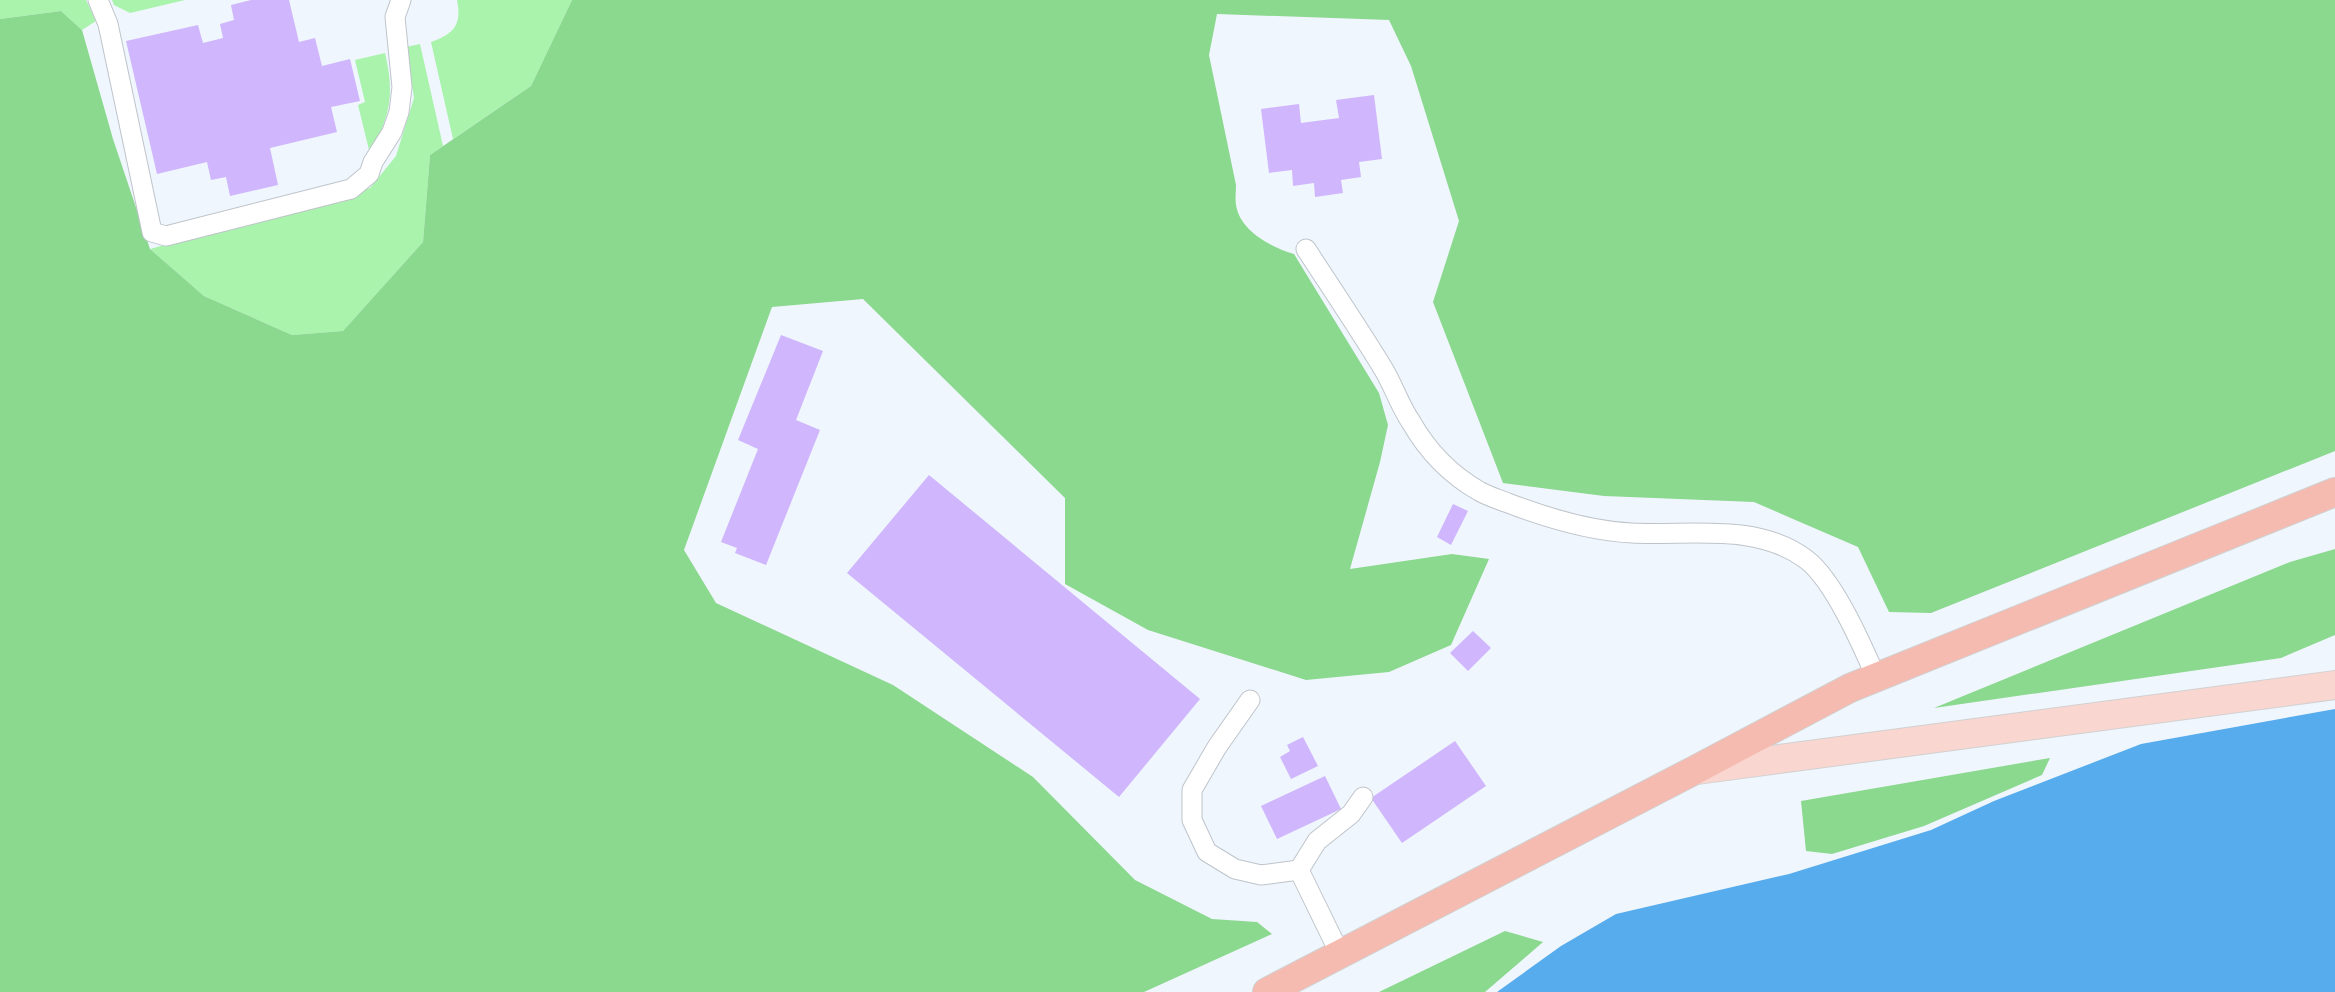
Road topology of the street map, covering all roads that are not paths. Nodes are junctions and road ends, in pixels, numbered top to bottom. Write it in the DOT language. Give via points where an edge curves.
graph roads {
  1 [pos="98,0"];
  2 [pos="401,0"];
  3 [pos="1306,249"];
  4 [pos="2335,492"];
  5 [pos="1876,677"];
  6 [pos="2335,685"];
  7 [pos="1250,700"];
  8 [pos="1695,770"];
  9 [pos="1362,798"];
  10 [pos="1299,870"];
  11 [pos="1340,954"];
  12 [pos="1267,992"];
  1 -- 2 [label="lane" via="108,24 152,232 166,236 351,189 369,174 399,112 402,87 395,17"];
  3 -- 5 [label="lane" via="1390,380 1410,422 1428,447 1455,474 1480,492 1528,511 1592,528 1632,533 1730,534 1758,538 1784,548 1807,561 1832,590"];
  4 -- 5 [label="highway"];
  5 -- 8 [label="highway"];
  6 -- 8 [label="main road"];
  7 -- 10 [label="lane" via="1192,790 1192,820 1207,852 1235,869 1261,875"];
  8 -- 11 [label="highway"];
  9 -- 10 [label="lane" via="1351,814 1317,840"];
  10 -- 11 [label="lane"];
  11 -- 12 [label="highway"];
}
